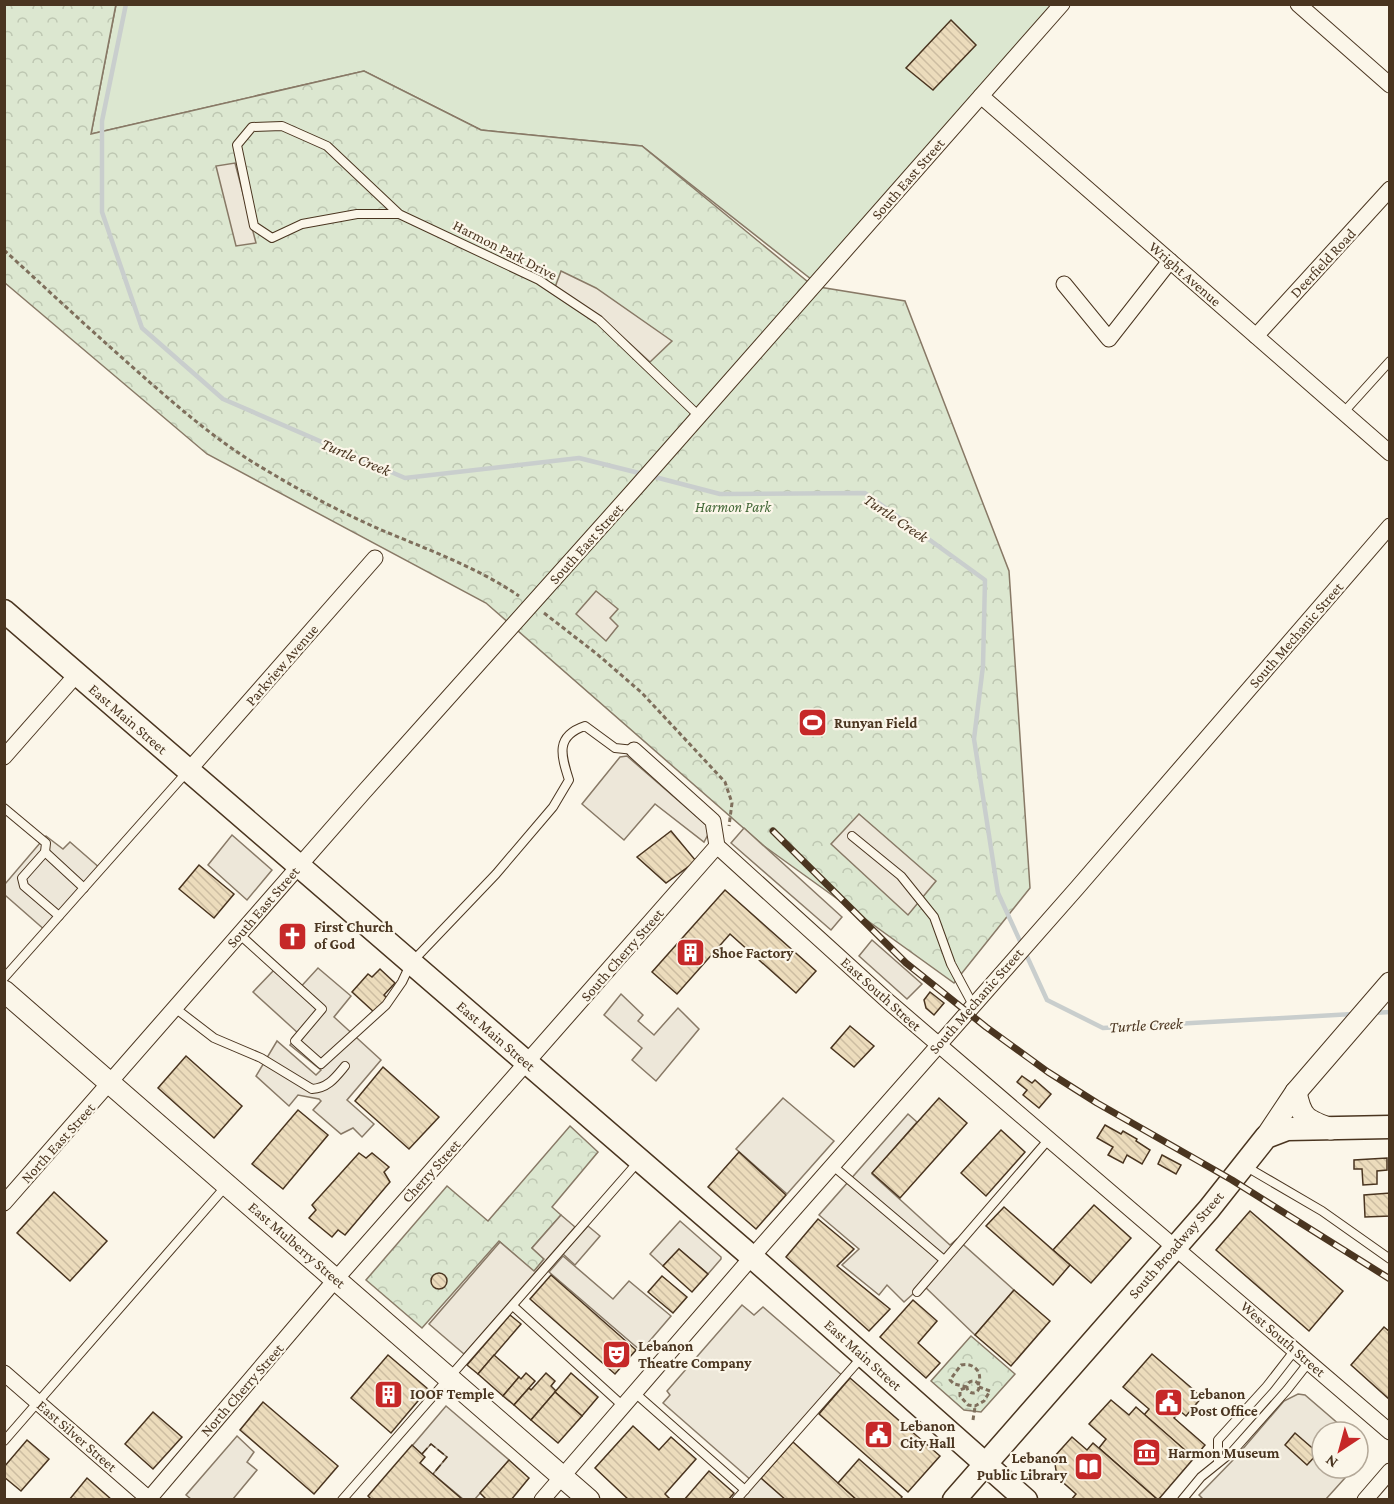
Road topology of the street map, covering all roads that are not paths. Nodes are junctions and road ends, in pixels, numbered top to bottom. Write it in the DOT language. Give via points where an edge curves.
graph roads {
  1 [pos="1062,4"];
  2 [pos="1298,4"];
  3 [pos="1389,85"];
  4 [pos="981,96"];
  5 [pos="1389,189"];
  6 [pos="399,214"];
  7 [pos="1170,261"];
  8 [pos="1064,284"];
  9 [pos="1256,336"];
  10 [pos="1389,361"];
  11 [pos="1343,413"];
  12 [pos="699,416"];
  13 [pos="1389,453"];
  14 [pos="1389,526"];
  15 [pos="375,558"];
  16 [pos="4,612"];
  17 [pos="77,674"];
  18 [pos="634,750"];
  19 [pos="4,757"];
  20 [pos="188,771"];
  21 [pos="4,808"];
  22 [pos="852,836"];
  23 [pos="717,846"];
  24 [pos="45,852"];
  25 [pos="298,866"];
  26 [pos="84,888"];
  27 [pos="59,916"];
  28 [pos="239,934"];
  29 [pos="411,963"];
  30 [pos="4,978"];
  31 [pos="1389,983"];
  32 [pos="4,991"];
  33 [pos="973,1005"];
  34 [pos="175,1008"];
  35 [pos="939,1044"];
  36 [pos="527,1064"];
  37 [pos="345,1066"];
  38 [pos="111,1083"];
  39 [pos="1296,1092"];
  40 [pos="1389,1127"];
  41 [pos="1332,1130"];
  42 [pos="1266,1137"];
  43 [pos="1049,1139"];
  44 [pos="640,1160"];
  45 [pos="1244,1165"];
  46 [pos="833,1166"];
  47 [pos="227,1185"];
  48 [pos="4,1203"];
  49 [pos="1175,1246"];
  50 [pos="752,1257"];
  51 [pos="1389,1259"];
  52 [pos="944,1260"];
  53 [pos="336,1279"];
  54 [pos="917,1292"];
  55 [pos="513,1306"];
  56 [pos="1295,1350"];
  57 [pos="863,1356"];
  58 [pos="1309,1362"];
  59 [pos="4,1373"];
  60 [pos="450,1378"];
  61 [pos="635,1393"];
  62 [pos="39,1403"];
  63 [pos="623,1406"];
  64 [pos="1389,1432"];
  65 [pos="4,1441"];
  66 [pos="1218,1462"];
  67 [pos="985,1464"];
  68 [pos="1389,1471"];
  69 [pos="562,1476"];
  70 [pos="745,1490"];
  71 [pos="149,1499"];
  72 [pos="342,1500"];
  73 [pos="542,1500"];
  74 [pos="589,1500"];
  75 [pos="736,1500"];
  76 [pos="954,1500"];
  77 [pos="1026,1500"];
  78 [pos="1182,1500"];
  79 [pos="1365,1500"];
  1 -- 4 [label="street, South East Street"];
  2 -- 3 [label="street"];
  4 -- 7 [label="street, Wright Avenue"];
  4 -- 12 [label="street, South East Street"];
  5 -- 9 [label="street, Deerfield Road"];
  6 -- 6 [label="lane" via="327,146 282,126 252,127 237,146 254,226 272,238 302,224 357,214"];
  6 -- 12 [label="lane, Harmon Park Drive" via="539,280 599,320"];
  7 -- 8 [label="street" via="1108,339"];
  7 -- 9 [label="street, Wright Avenue"];
  9 -- 11 [label="street, Wright Avenue"];
  10 -- 11 [label="lane"];
  11 -- 13 [label="street, Wright Avenue"];
  12 -- 25 [label="street, South East Street"];
  14 -- 33 [label="street, South Mechanic Street"];
  15 -- 20 [label="street, Parkview Avenue"];
  16 -- 17 [label="main road, East Main Street"];
  17 -- 19 [label="street"];
  17 -- 20 [label="main road, East Main Street"];
  18 -- 23 [label="street" via="713,821"];
  18 -- 29 [label="lane" via="615,748 585,726 572,730 562,744 569,780 553,807"];
  20 -- 25 [label="main road, East Main Street"];
  20 -- 26 [label="lane"];
  21 -- 24 [label="lane" via="46,843"];
  22 -- 33 [label="lane" via="900,876 934,917 951,964"];
  23 -- 35 [label="street, East South Street"];
  23 -- 36 [label="street, South Cherry Street"];
  24 -- 26 [label="lane"];
  24 -- 27 [label="lane" via="22,878 24,886"];
  25 -- 28 [label="street, South East Street"];
  25 -- 29 [label="main road, East Main Street"];
  26 -- 27 [label="lane"];
  27 -- 30 [label="lane"];
  28 -- 29 [label="lane" via="322,1009 295,1041 321,1064 386,1005"];
  28 -- 34 [label="street, South East Street"];
  29 -- 36 [label="main road, East Main Street"];
  31 -- 39 [label="street, South Broadway Street"];
  32 -- 38 [label="street, East Mulberry Street"];
  33 -- 35 [label="street, South Mechanic Street"];
  34 -- 37 [label="lane" via="214,1038 261,1058 312,1089 329,1084"];
  34 -- 38 [label="street, South East Street"];
  35 -- 43 [label="street, East South Street"];
  35 -- 46 [label="street, South Mechanic Street"];
  36 -- 44 [label="main road, East Main Street"];
  36 -- 53 [label="street, Cherry Street"];
  38 -- 47 [label="street, East Mulberry Street"];
  38 -- 48 [label="street, North East Street"];
  39 -- 41 [label="street" via="1301,1113"];
  39 -- 42 [label="street, South Broadway Street"];
  40 -- 41 [label="main road"];
  41 -- 42 [label="main road" via="1287,1129"];
  42 -- 45 [label="main road, South Broadway Street"];
  43 -- 49 [label="street, East South Street"];
  43 -- 52 [label="lane"];
  44 -- 50 [label="main road, East Main Street"];
  44 -- 55 [label="lane"];
  45 -- 49 [label="main road, South Broadway Street"];
  45 -- 51 [label="lane" via="1322,1211"];
  46 -- 50 [label="street, South Mechanic Street"];
  46 -- 52 [label="lane"];
  47 -- 53 [label="street, East Mulberry Street"];
  47 -- 62 [label="lane"];
  49 -- 56 [label="street, West South Street"];
  49 -- 67 [label="main road, South Broadway Street"];
  50 -- 57 [label="main road, East Main Street"];
  50 -- 61 [label="street, South Mechanic Street"];
  52 -- 54 [label="lane"];
  53 -- 60 [label="street, East Mulberry Street"];
  53 -- 71 [label="street, North Cherry Street"];
  55 -- 60 [label="lane"];
  55 -- 63 [label="lane"];
  56 -- 58 [label="street, West South Street"];
  56 -- 66 [label="lane" via="1218,1440"];
  57 -- 67 [label="main road, East Main Street"];
  57 -- 70 [label="lane"];
  58 -- 64 [label="street, West South Street"];
  58 -- 66 [label="lane" via="1232,1452"];
  59 -- 62 [label="street, East Silver Street"];
  60 -- 69 [label="street, East Mulberry Street"];
  60 -- 72 [label="lane"];
  61 -- 63 [label="street, South Mechanic Street"];
  61 -- 70 [label="lane"];
  62 -- 65 [label="lane"];
  62 -- 71 [label="street, East Silver Street"];
  63 -- 69 [label="street, South Mechanic Street"];
  66 -- 78 [label="lane"];
  67 -- 76 [label="main road, South Broadway Street"];
  67 -- 77 [label="main road, East Main Street"];
  68 -- 79 [label="street"];
  69 -- 73 [label="street, South Mechanic Street"];
  69 -- 74 [label="street, East Mulberry Street"];
  70 -- 75 [label="lane"];
}
